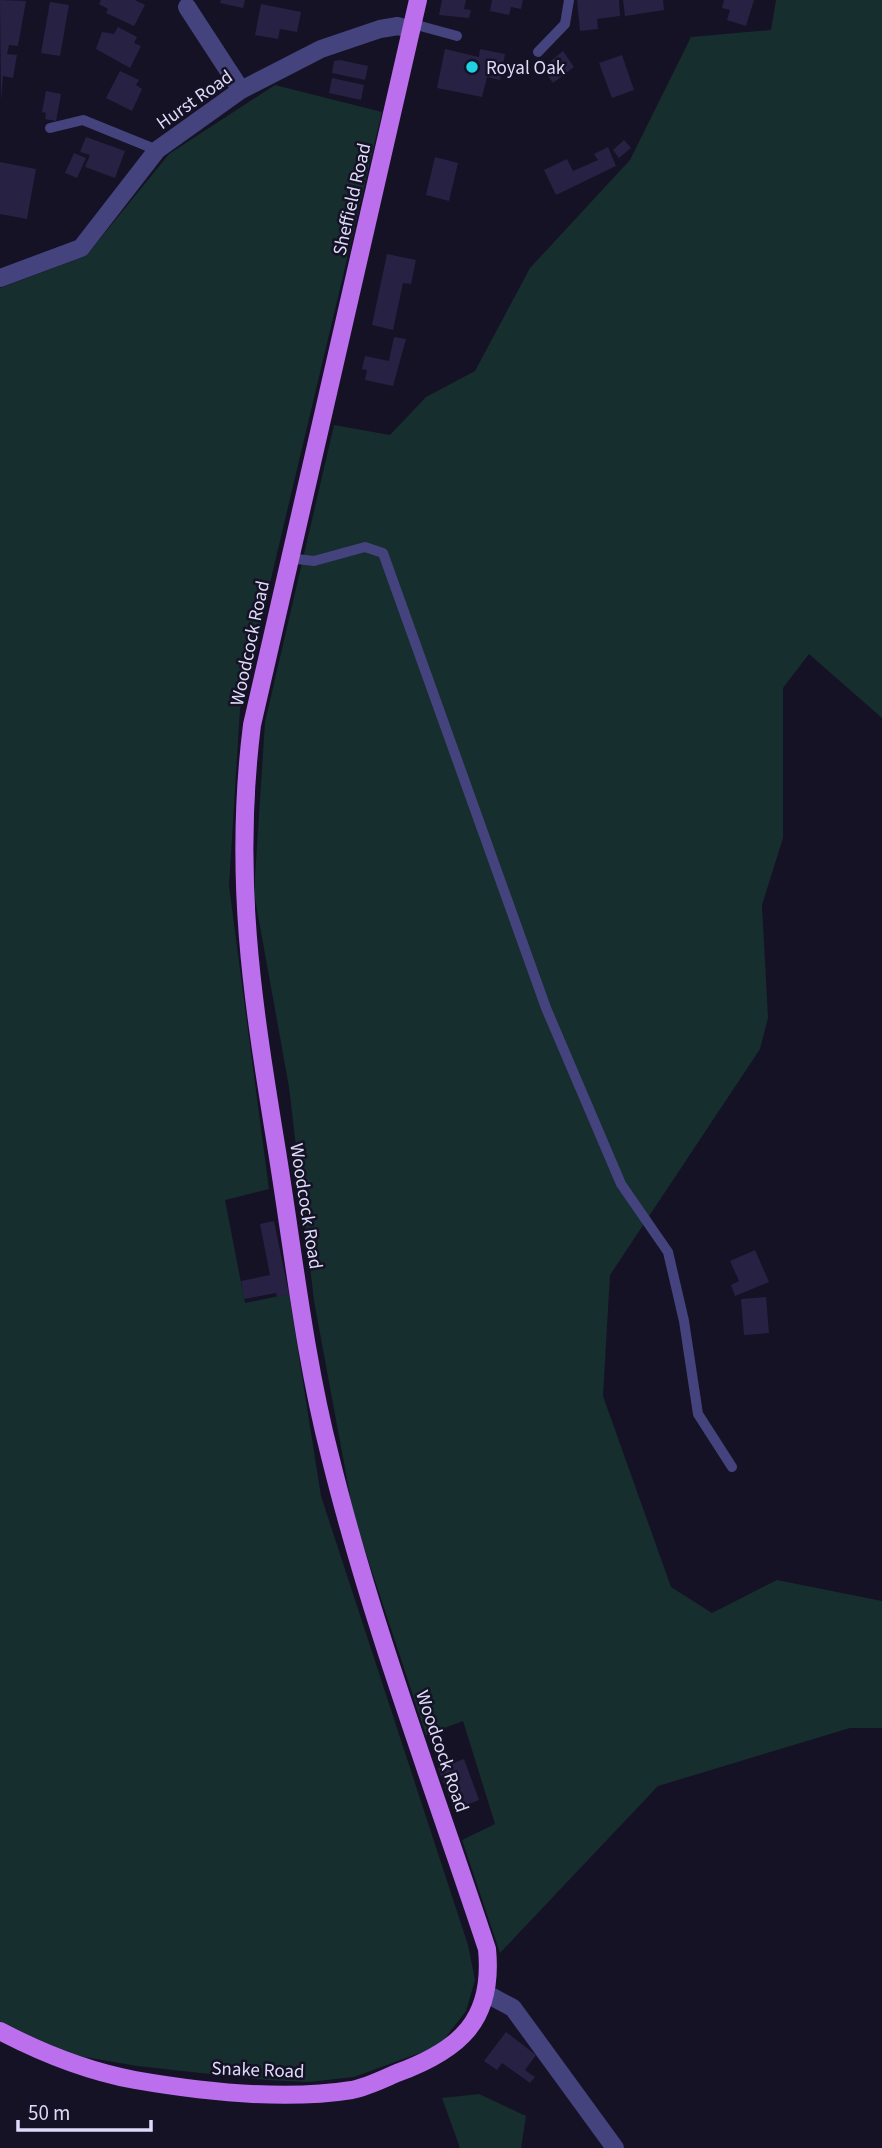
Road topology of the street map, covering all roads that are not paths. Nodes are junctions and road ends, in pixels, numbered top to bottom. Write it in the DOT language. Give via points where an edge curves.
graph roads {
  1 [pos="418,0"];
  2 [pos="569,0"];
  3 [pos="187,7"];
  4 [pos="412,27"];
  5 [pos="457,36"];
  6 [pos="538,52"];
  7 [pos="241,90"];
  8 [pos="51,128"];
  9 [pos="157,150"];
  10 [pos="0,278"];
  11 [pos="324,407"];
  12 [pos="288,558"];
  13 [pos="732,1467"];
  14 [pos="487,1994"];
  15 [pos="0,2031"];
  16 [pos="615,2148"];
  1 -- 4 [label="main road, Sheffield Road"];
  2 -- 6 [label="lane" via="565,24"];
  3 -- 7 [label="street"];
  4 -- 5 [label="lane"];
  4 -- 7 [label="street, Hurst Road" via="380,29 321,49"];
  4 -- 11 [label="main road, Sheffield Road"];
  7 -- 9 [label="street, Hurst Road"];
  8 -- 9 [label="lane" via="83,120"];
  9 -- 10 [label="street, Hurst Road" via="81,248"];
  11 -- 12 [label="main road, Woodcock Road"];
  12 -- 13 [label="lane" via="314,561 365,547 383,552 546,1008 621,1184 668,1252 698,1414"];
  12 -- 14 [label="main road, Woodcock Road" via="247,766 243,893 254,1007 318,1406 397,1677 487,1949"];
  14 -- 15 [label="main road, Snake Road" via="479,2015 448,2049 427,2062 354,2090 282,2094 133,2080 64,2061"];
  14 -- 16 [label="street" via="513,2008"];
}
